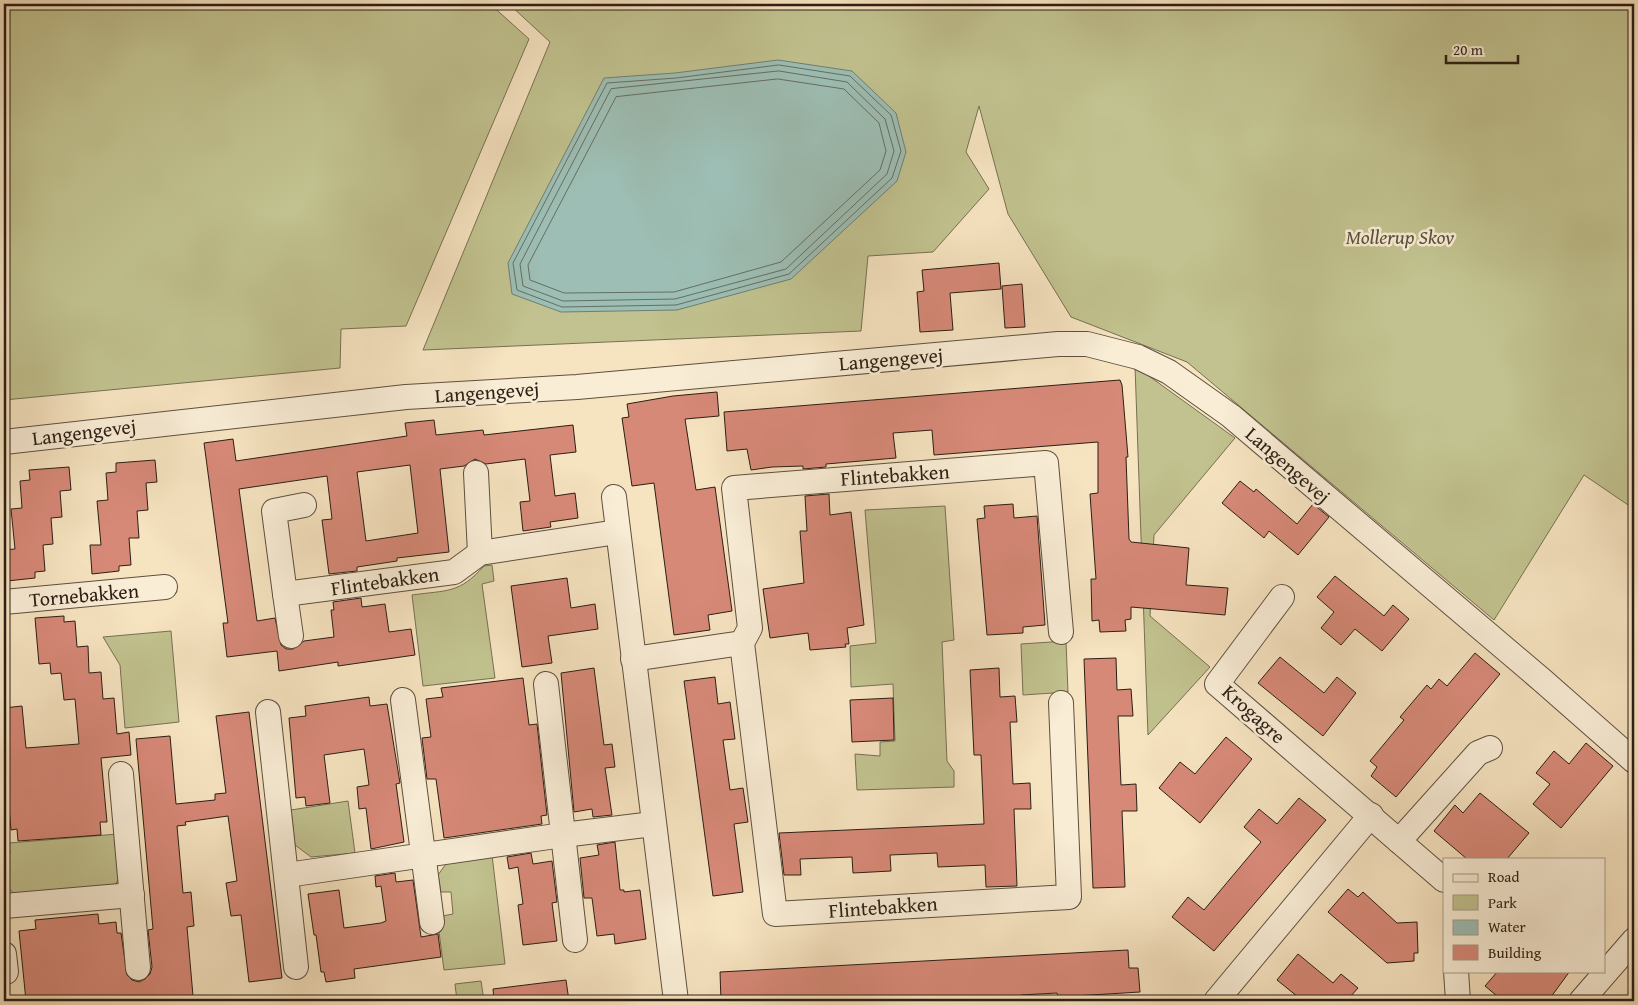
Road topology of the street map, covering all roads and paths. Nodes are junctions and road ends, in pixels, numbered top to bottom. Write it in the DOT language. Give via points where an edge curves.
graph roads {
  1 [pos="4,442"];
  2 [pos="476,472"];
  3 [pos="614,497"];
  4 [pos="304,506"];
  5 [pos="617,532"];
  6 [pos="480,553"];
  7 [pos="165,587"];
  8 [pos="284,594"];
  9 [pos="1282,597"];
  10 [pos="4,602"];
  11 [pos="1060,632"];
  12 [pos="291,636"];
  13 [pos="742,644"];
  14 [pos="633,659"];
  15 [pos="546,684"];
  16 [pos="404,700"];
  17 [pos="1061,703"];
  18 [pos="268,712"];
  19 [pos="1490,748"];
  20 [pos="1634,761"];
  21 [pos="121,774"];
  22 [pos="1371,815"];
  23 [pos="653,824"];
  24 [pos="563,834"];
  25 [pos="1399,841"];
  26 [pos="423,855"];
  27 [pos="287,875"];
  28 [pos="1443,879"];
  29 [pos="132,895"];
  30 [pos="4,906"];
  31 [pos="432,922"];
  32 [pos="575,940"];
  33 [pos="1634,940"];
  34 [pos="296,967"];
  35 [pos="138,968"];
  36 [pos="1456,972"];
  37 [pos="676,1001"];
  38 [pos="1216,1001"];
  39 [pos="1458,1001"];
  40 [pos="1581,1001"];
  1 -- 20 [label="street, Langengevej" via="406,397 1087,344 1138,357 1169,372 1231,416"];
  2 -- 6 [label="street"];
  3 -- 5 [label="street"];
  4 -- 8 [label="street" via="274,510"];
  5 -- 6 [label="street, Flintebakken"];
  5 -- 14 [label="street"];
  6 -- 8 [label="street, Flintebakken" via="454,572"];
  7 -- 10 [label="street, Tornebakken"];
  8 -- 12 [label="street"];
  9 -- 22 [label="street, Krogagre" via="1217,684"];
  11 -- 13 [label="street, Flintebakken" via="1046,463 734,488 750,628"];
  13 -- 14 [label="street"];
  13 -- 17 [label="street, Flintebakken" via="775,914 1069,896"];
  14 -- 23 [label="street"];
  15 -- 24 [label="street"];
  16 -- 26 [label="street"];
  18 -- 27 [label="street"];
  19 -- 25 [label="street" via="1478,753"];
  21 -- 29 [label="street"];
  22 -- 25 [label="street, Krogagre"];
  22 -- 38 [label="street"];
  23 -- 24 [label="street"];
  23 -- 37 [label="street"];
  24 -- 26 [label="street"];
  24 -- 32 [label="street"];
  25 -- 28 [label="street, Krogagre"];
  26 -- 27 [label="street"];
  26 -- 31 [label="street"];
  27 -- 34 [label="street"];
  29 -- 30 [label="street"];
  29 -- 35 [label="street"];
  33 -- 40 [label="street"];
  36 -- 39 [label="street"];
}
